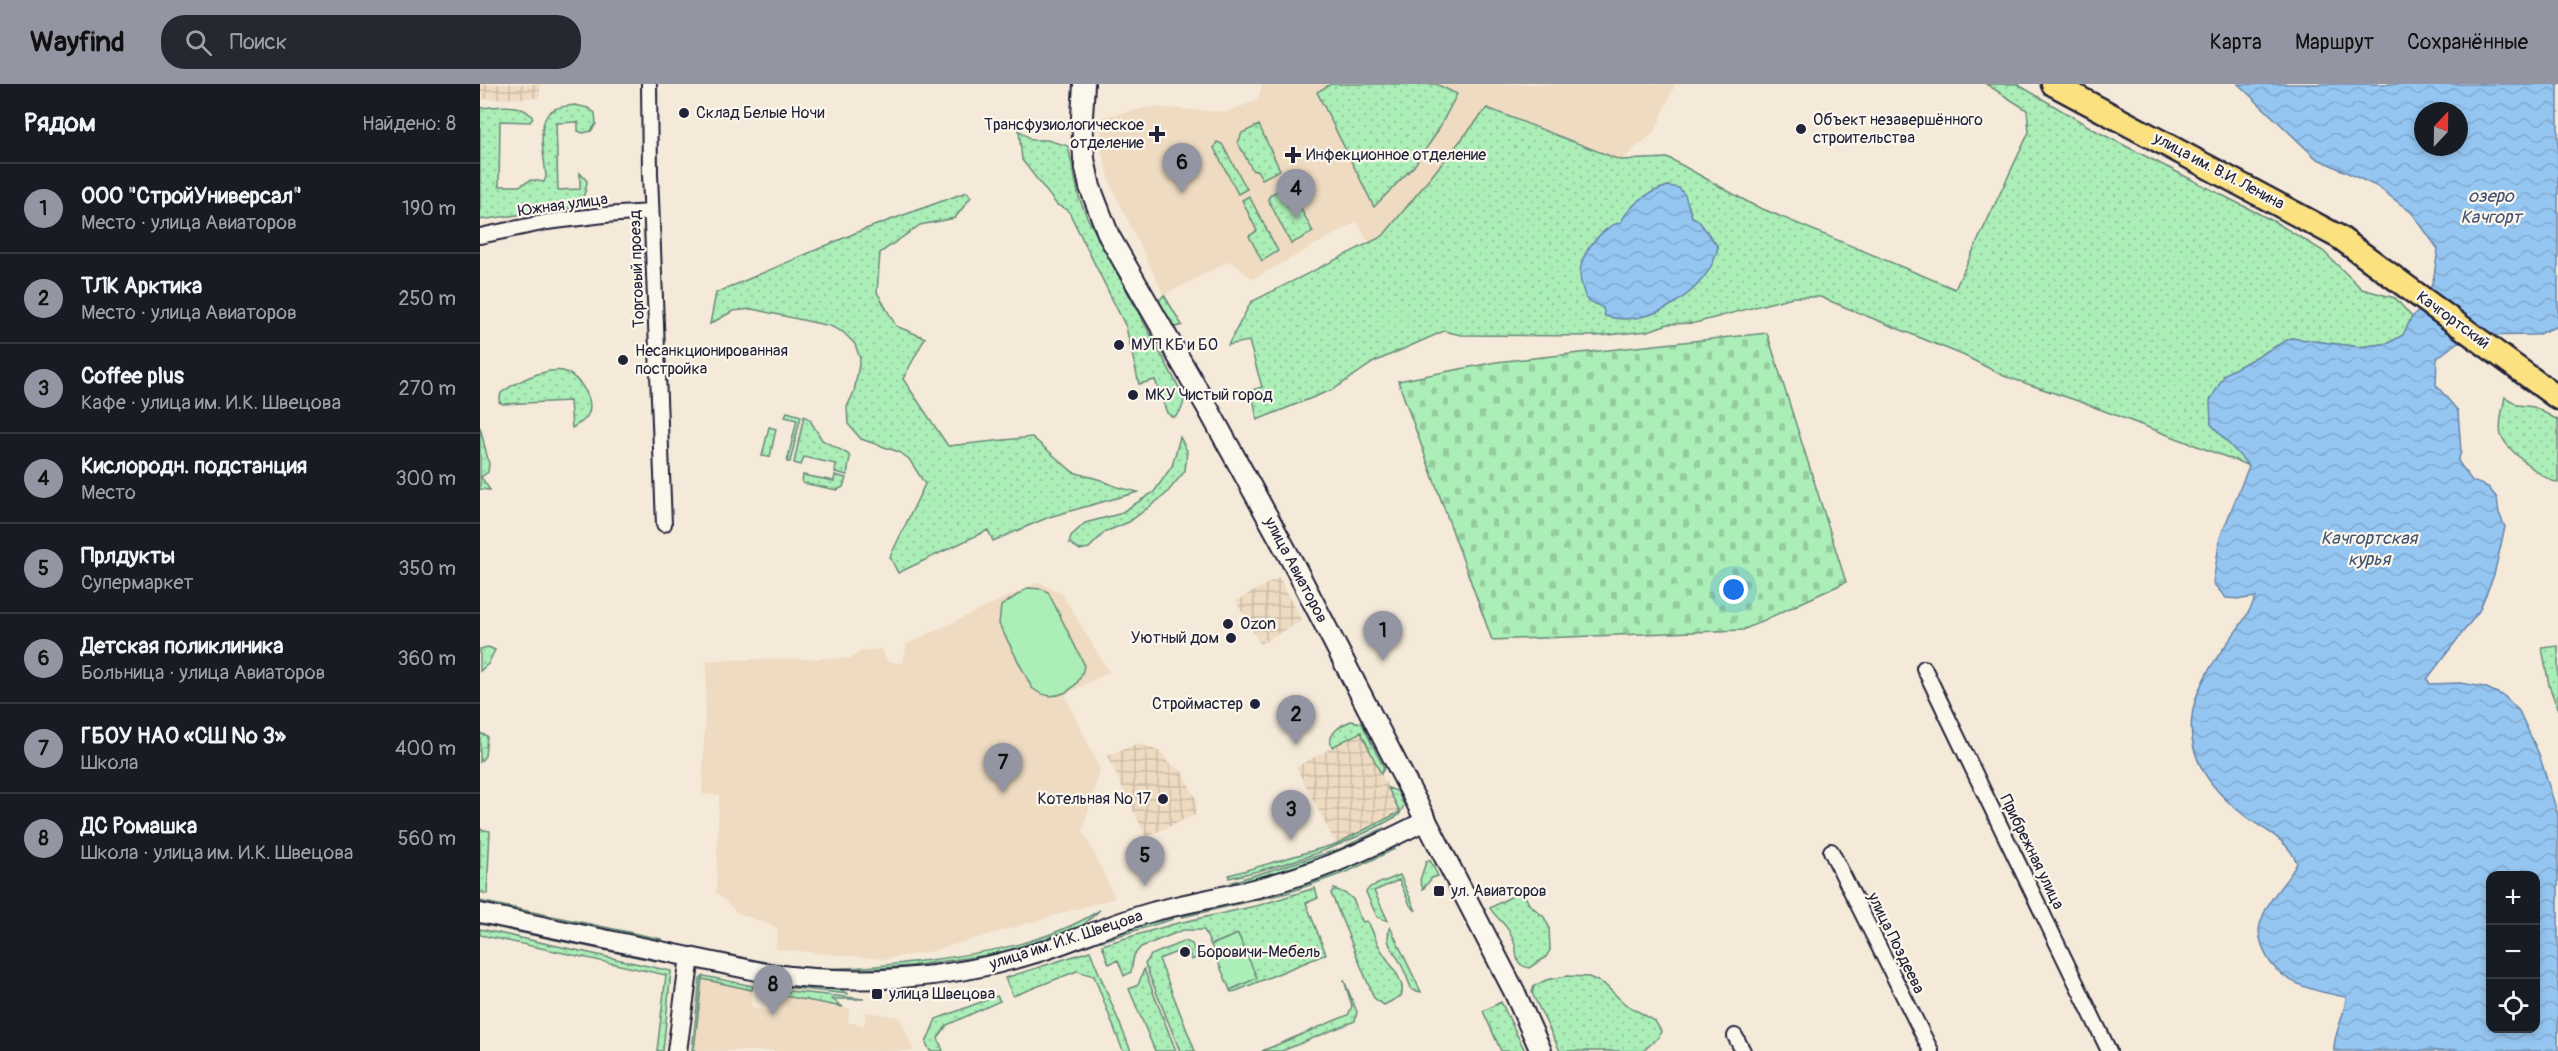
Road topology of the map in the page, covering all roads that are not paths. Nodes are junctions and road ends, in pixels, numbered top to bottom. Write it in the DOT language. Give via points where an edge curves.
graph roads {
  1 [pos="649,84"];
  2 [pos="1084,84"];
  3 [pos="2053,84"];
  4 [pos="651,212"];
  5 [pos="480,236"];
  6 [pos="2380,266"];
  7 [pos="2558,398"];
  8 [pos="664,524"];
  9 [pos="1924,668"];
  10 [pos="1426,820"];
  11 [pos="1831,851"];
  12 [pos="480,913"];
  13 [pos="690,957"];
  14 [pos="1736,1036"];
  15 [pos="677,1051"];
  16 [pos="1541,1051"];
  17 [pos="1743,1051"];
  18 [pos="1931,1051"];
  19 [pos="2109,1051"];
  1 -- 4 [label="street, Торговый проезд"];
  2 -- 10 [label="main road, улица Авиаторов" via="1084,159 1109,236 1289,556"];
  3 -- 6 [label="main road, улица им. В.И. Ленина" via="2307,217"];
  4 -- 5 [label="street, Южная улица" via="559,220"];
  4 -- 8 [label="street, Торговый проезд"];
  6 -- 7 [label="main road, Качгортский"];
  9 -- 19 [label="street, Прибрежная улица"];
  10 -- 13 [label="street, улица им. И.К. Швецова" via="1334,864 1275,884 1151,912 1037,953 990,965 907,977 838,980 766,973"];
  10 -- 16 [label="main road, улица Авиаторов"];
  11 -- 18 [label="street, улица Поздеева"];
  12 -- 13 [label="street, улица им. И.К. Швецова"];
  13 -- 15 [label="street"];
  14 -- 17 [label="street"];
}
